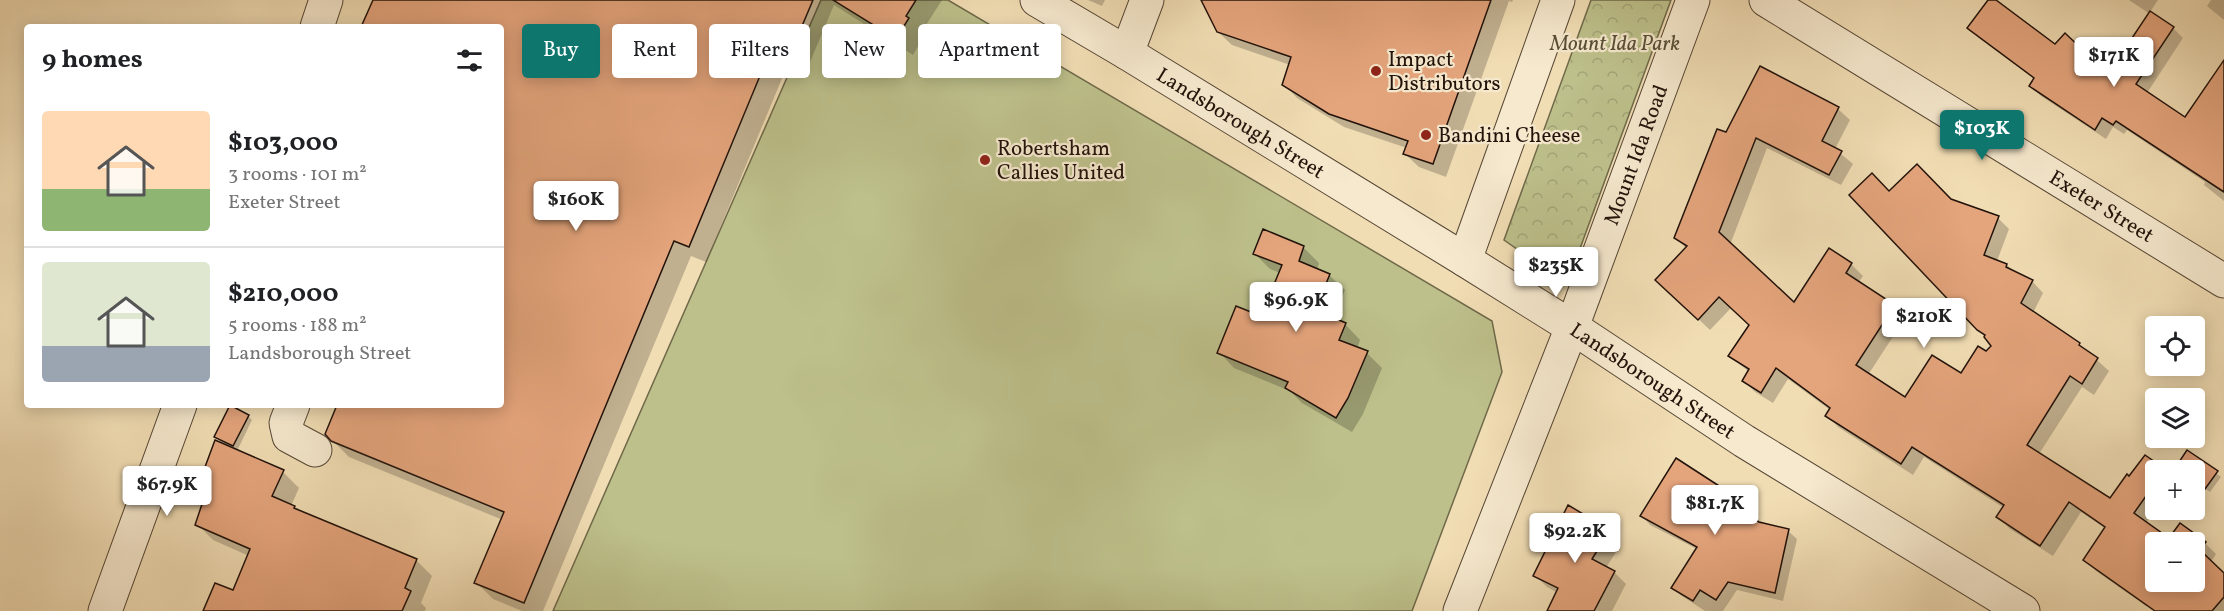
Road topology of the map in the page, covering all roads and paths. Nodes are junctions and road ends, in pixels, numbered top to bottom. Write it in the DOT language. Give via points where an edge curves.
graph roads {
  1 [pos="326,0"];
  2 [pos="1037,0"];
  3 [pos="1147,0"];
  4 [pos="1558,0"];
  5 [pos="1693,0"];
  6 [pos="1766,0"];
  7 [pos="318,24"];
  8 [pos="1127,53"];
  9 [pos="1465,260"];
  10 [pos="2224,281"];
  11 [pos="1572,327"];
  12 [pos="179,408"];
  13 [pos="292,408"];
  14 [pos="315,450"];
  15 [pos="105,611"];
  16 [pos="1460,611"];
  17 [pos="2023,611"];
  1 -- 7 [label="street"];
  2 -- 8 [label="street, Landsborough Street"];
  3 -- 8 [label="street"];
  4 -- 9 [label="street"];
  5 -- 11 [label="street, Mount Ida Road"];
  6 -- 10 [label="street, Exeter Street"];
  8 -- 9 [label="street, Landsborough Street"];
  9 -- 11 [label="street, Landsborough Street"];
  11 -- 16 [label="street, Mount Ida Road"];
  11 -- 17 [label="street, Landsborough Street" via="1744,441"];
  12 -- 15 [label="street"];
  13 -- 14 [label="street" via="286,423 289,436"];
}
